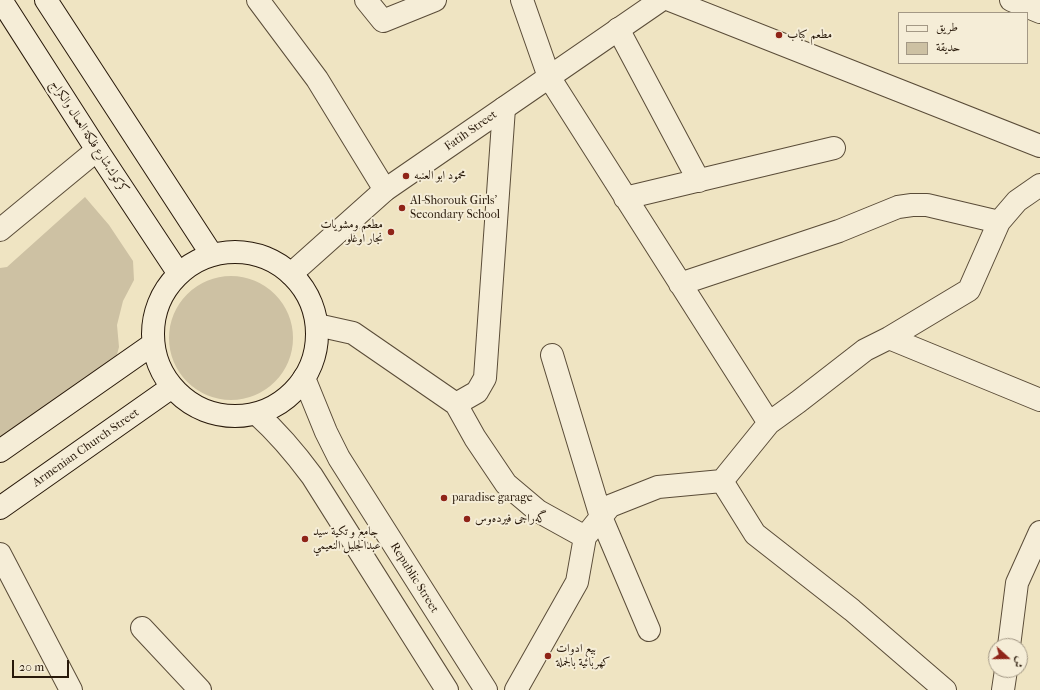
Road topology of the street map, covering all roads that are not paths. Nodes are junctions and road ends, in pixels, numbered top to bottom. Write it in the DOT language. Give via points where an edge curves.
graph roads {
  1 [pos="1,0"];
  2 [pos="46,0"];
  3 [pos="258,0"];
  4 [pos="366,0"];
  5 [pos="435,0"];
  6 [pos="522,0"];
  7 [pos="670,0"];
  8 [pos="1012,0"];
  9 [pos="651,3"];
  10 [pos="1040,12"];
  11 [pos="618,29"];
  12 [pos="549,77"];
  13 [pos="504,108"];
  14 [pos="1040,146"];
  15 [pos="834,148"];
  16 [pos="96,150"];
  17 [pos="699,181"];
  18 [pos="1040,185"];
  19 [pos="384,190"];
  20 [pos="625,198"];
  21 [pos="999,222"];
  22 [pos="0,230"];
  23 [pos="212,255"];
  24 [pos="179,274"];
  25 [pos="291,274"];
  26 [pos="680,284"];
  27 [pos="317,325"];
  28 [pos="889,338"];
  29 [pos="153,344"];
  30 [pos="552,355"];
  31 [pos="304,378"];
  32 [pos="172,387"];
  33 [pos="1040,400"];
  34 [pos="456,404"];
  35 [pos="257,414"];
  36 [pos="769,423"];
  37 [pos="0,451"];
  38 [pos="722,481"];
  39 [pos="0,508"];
  40 [pos="601,517"];
  41 [pos="1040,532"];
  42 [pos="585,537"];
  43 [pos="0,554"];
  44 [pos="142,628"];
  45 [pos="649,630"];
  46 [pos="1010,638"];
  47 [pos="1005,678"];
  48 [pos="71,690"];
  49 [pos="200,690"];
  50 [pos="447,690"];
  51 [pos="486,690"];
  52 [pos="516,690"];
  53 [pos="945,690"];
  54 [pos="1003,690"];
  1 -- 16 [label="street, كركوك,شارع فلكة العمال والكراج"];
  2 -- 23 [label="street"];
  3 -- 19 [label="street" via="317,79"];
  4 -- 5 [label="street" via="383,20"];
  6 -- 12 [label="street"];
  7 -- 14 [label="street"];
  8 -- 10 [label="street"];
  9 -- 11 [label="street, Fatih Street"];
  11 -- 12 [label="street, Fatih Street"];
  11 -- 17 [label="street"];
  12 -- 13 [label="street, Fatih Street"];
  12 -- 20 [label="street"];
  13 -- 19 [label="street, Fatih Street"];
  13 -- 34 [label="street" via="485,378 477,392"];
  15 -- 17 [label="street"];
  16 -- 22 [label="street"];
  16 -- 24 [label="street, كركوك,شارع فلكة العمال والكراج"];
  17 -- 20 [label="street"];
  18 -- 21 [label="street" via="1017,201"];
  19 -- 25 [label="street, Fatih Street"];
  20 -- 26 [label="street"];
  21 -- 26 [label="street" via="927,205 898,207 839,231"];
  21 -- 28 [label="street" via="968,290"];
  23 -- 24 [label="street" via="194,262"];
  23 -- 25 [label="street" via="240,252 268,259"];
  24 -- 29 [label="street" via="166,289 157,306"];
  25 -- 27 [label="street" via="304,289"];
  26 -- 36 [label="street"];
  27 -- 31 [label="street" via="315,352"];
  27 -- 34 [label="street" via="353,333"];
  28 -- 33 [label="street"];
  28 -- 36 [label="street" via="865,350"];
  29 -- 32 [label="street" via="159,367"];
  29 -- 37 [label="street"];
  30 -- 40 [label="street"];
  31 -- 35 [label="street" via="292,394 276,406"];
  31 -- 51 [label="street, Republic Street" via="339,458"];
  32 -- 35 [label="street" via="189,403 210,413 234,417"];
  32 -- 39 [label="street, Armenian Church Street"];
  34 -- 42 [label="street" via="506,484 538,511"];
  35 -- 50 [label="street" via="277,432 312,476"];
  36 -- 38 [label="street"];
  38 -- 40 [label="street" via="658,487 610,506"];
  38 -- 53 [label="street" via="755,534 852,610"];
  40 -- 42 [label="street"];
  40 -- 45 [label="street"];
  41 -- 46 [label="street" via="1017,583"];
  42 -- 52 [label="street" via="577,582"];
  43 -- 48 [label="street"];
  44 -- 49 [label="street"];
  47 -- 54 [label="street"];
}
